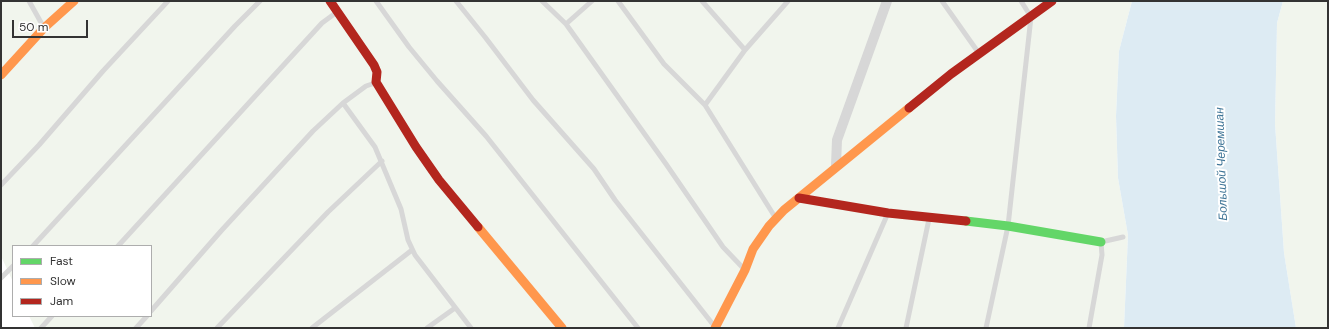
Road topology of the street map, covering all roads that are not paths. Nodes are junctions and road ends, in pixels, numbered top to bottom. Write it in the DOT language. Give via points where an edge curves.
graph roads {
  1 [pos="30,1"];
  2 [pos="74,1"];
  3 [pos="168,1"];
  4 [pos="260,1"];
  5 [pos="330,1"];
  6 [pos="376,1"];
  7 [pos="456,1"];
  8 [pos="542,1"];
  9 [pos="592,1"];
  10 [pos="618,1"];
  11 [pos="702,1"];
  12 [pos="788,1"];
  13 [pos="887,1"];
  14 [pos="942,1"];
  15 [pos="1021,1"];
  16 [pos="1052,1"];
  17 [pos="337,12"];
  18 [pos="1031,17"];
  19 [pos="566,24"];
  20 [pos="44,28"];
  21 [pos="745,50"];
  22 [pos="978,52"];
  23 [pos="1,75"];
  24 [pos="376,82"];
  25 [pos="344,103"];
  26 [pos="704,105"];
  27 [pos="382,161"];
  28 [pos="836,165"];
  29 [pos="1,185"];
  30 [pos="799,198"];
  31 [pos="888,214"];
  32 [pos="775,218"];
  33 [pos="929,219"];
  34 [pos="1008,226"];
  35 [pos="1123,237"];
  36 [pos="1101,242"];
  37 [pos="34,245"];
  38 [pos="119,245"];
  39 [pos="412,250"];
  40 [pos="12,267"];
  41 [pos="745,270"];
  42 [pos="1,278"];
  43 [pos="455,308"];
  44 [pos="152,310"];
  45 [pos="51,317"];
  46 [pos="146,317"];
  47 [pos="41,328"];
  48 [pos="136,328"];
  49 [pos="217,328"];
  50 [pos="312,328"];
  51 [pos="427,328"];
  52 [pos="471,328"];
  53 [pos="562,328"];
  54 [pos="638,328"];
  55 [pos="715,328"];
  56 [pos="838,328"];
  57 [pos="906,328"];
  58 [pos="986,328"];
  59 [pos="1089,328"];
  1 -- 20 [label="lane"];
  2 -- 20 [label="street"];
  3 -- 29 [label="lane"];
  4 -- 37 [label="lane"];
  5 -- 17 [label="street"];
  6 -- 54 [label="lane" via="409,47 486,136"];
  7 -- 55 [label="lane" via="533,100 594,169 615,200"];
  8 -- 19 [label="lane"];
  9 -- 19 [label="lane"];
  10 -- 26 [label="lane" via="664,64"];
  11 -- 21 [label="lane"];
  12 -- 21 [label="lane"];
  13 -- 28 [label="street" via="837,140"];
  14 -- 22 [label="lane"];
  15 -- 18 [label="lane"];
  16 -- 18 [label="street"];
  17 -- 24 [label="street" via="374,65 377,72"];
  17 -- 38 [label="lane" via="322,23"];
  18 -- 22 [label="street"];
  18 -- 34 [label="lane"];
  19 -- 41 [label="lane" via="723,246"];
  20 -- 23 [label="street"];
  21 -- 26 [label="lane"];
  22 -- 28 [label="street"];
  24 -- 25 [label="lane" via="366,86"];
  24 -- 53 [label="street" via="439,180"];
  25 -- 27 [label="lane" via="362,126"];
  25 -- 44 [label="lane" via="313,131"];
  26 -- 32 [label="lane"];
  27 -- 39 [label="lane" via="401,209"];
  27 -- 49 [label="lane" via="328,212"];
  28 -- 30 [label="street"];
  30 -- 31 [label="street"];
  30 -- 32 [label="street"];
  31 -- 33 [label="street"];
  31 -- 56 [label="lane"];
  32 -- 41 [label="street" via="753,249"];
  33 -- 34 [label="street"];
  33 -- 57 [label="lane"];
  34 -- 36 [label="street"];
  34 -- 58 [label="lane"];
  35 -- 36 [label="lane"];
  36 -- 59 [label="lane" via="1102,255"];
  39 -- 43 [label="lane"];
  39 -- 50 [label="lane"];
  40 -- 42 [label="lane"];
  41 -- 55 [label="street"];
  43 -- 51 [label="lane"];
  43 -- 52 [label="lane"];
  45 -- 47 [label="lane"];
  46 -- 48 [label="lane"];
}
